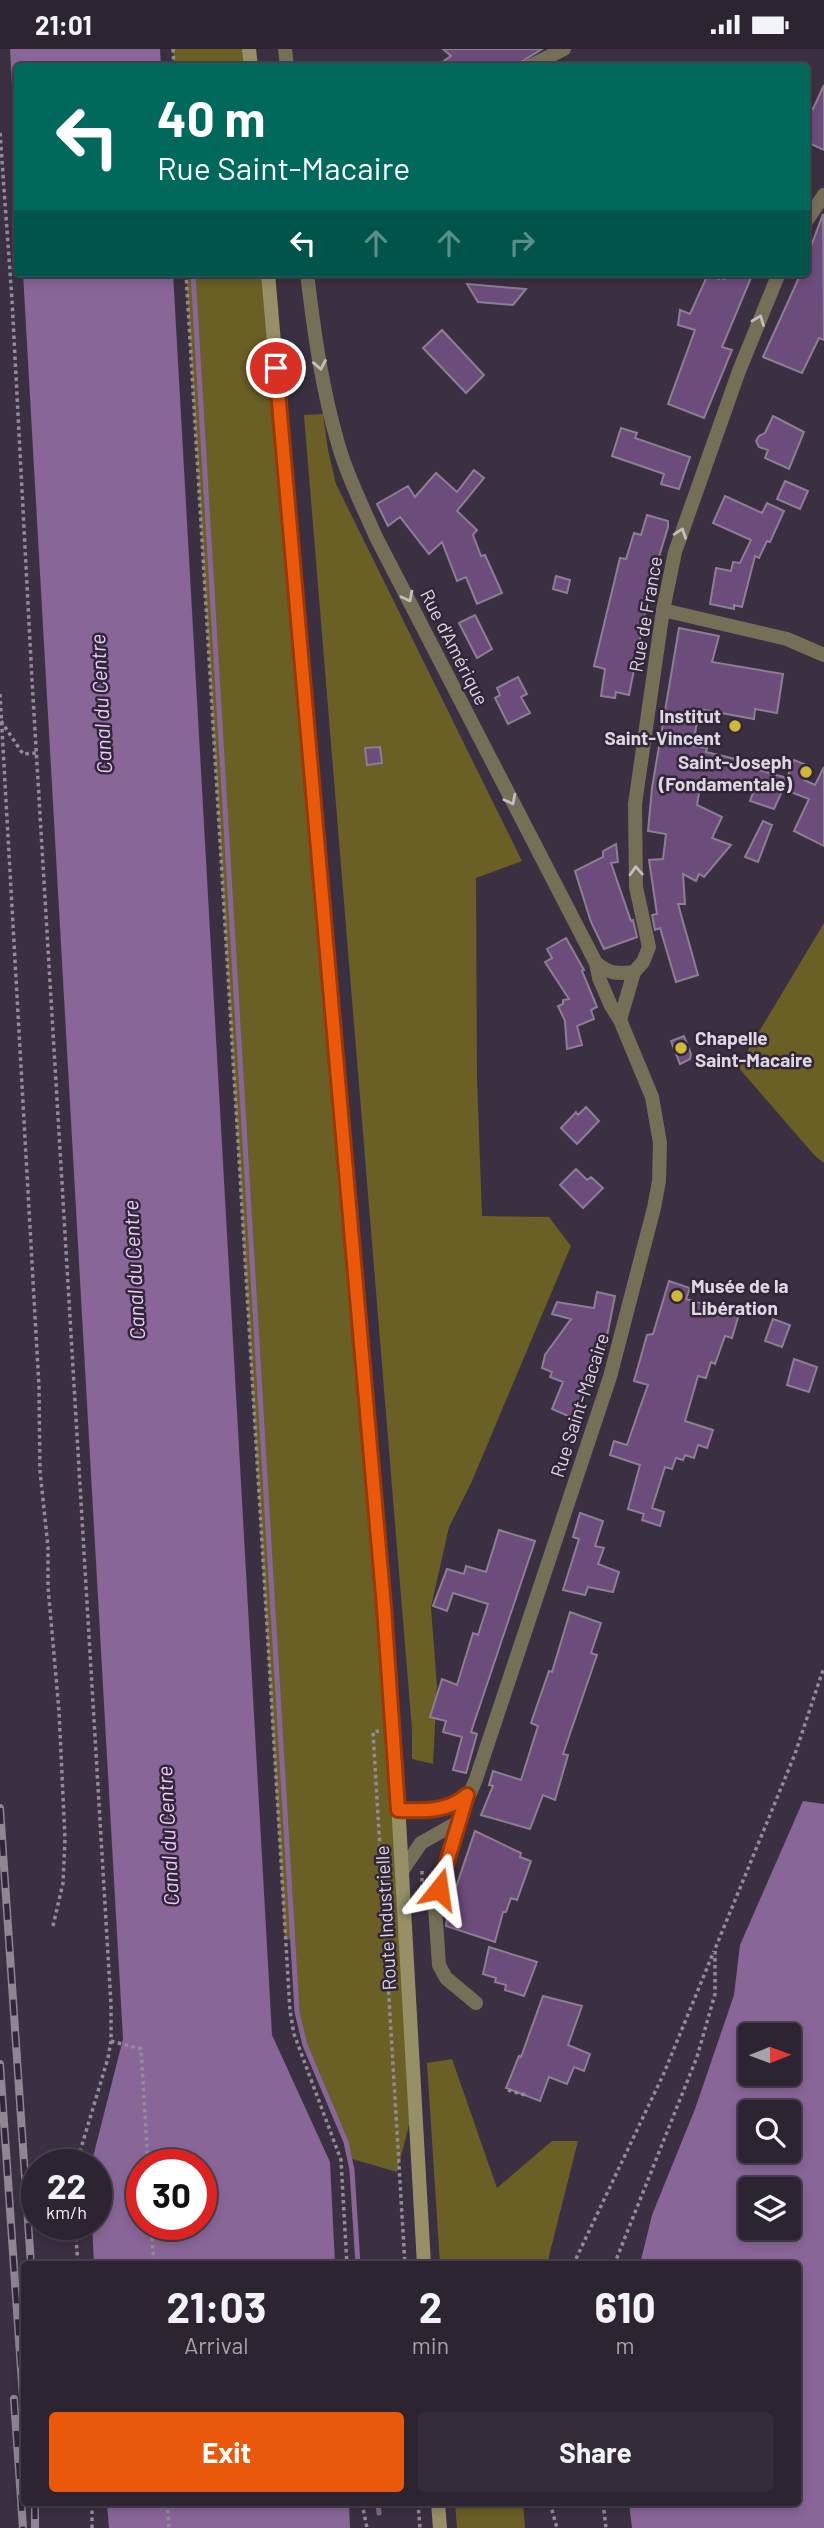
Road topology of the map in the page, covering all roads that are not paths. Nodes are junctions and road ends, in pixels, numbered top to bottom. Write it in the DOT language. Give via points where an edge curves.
graph roads {
  1 [pos="564,49"];
  2 [pos="536,63"];
  3 [pos="824,195"];
  4 [pos="810,216"];
  5 [pos="268,277"];
  6 [pos="308,277"];
  7 [pos="777,277"];
  8 [pos="663,610"];
  9 [pos="824,655"];
  10 [pos="596,963"];
  11 [pos="634,972"];
  12 [pos="620,1020"];
  13 [pos="467,1795"];
  14 [pos="398,1810"];
  15 [pos="458,1822"];
  16 [pos="402,1871"];
  17 [pos="476,2003"];
  18 [pos="424,2261"];
  19 [pos="438,2506"];
  20 [pos="440,2528"];
  1 -- 2 [label="street"];
  3 -- 4 [label="street"];
  5 -- 14 [label="main road, Route Industrielle"];
  6 -- 10 [label="street, Rue d'Amérique, one-way" via="319,366 350,478 376,537"];
  8 -- 7 [label="street, Rue de France, one-way" via="675,552 699,481"];
  8 -- 9 [label="street" via="787,639"];
  11 -- 8 [label="street, Rue de France, one-way" via="649,947 636,887 635,804"];
  10 -- 11 [label="street" via="608,973"];
  10 -- 12 [label="street, Rue d'Amérique"];
  11 -- 12 [label="street, Rue de France"];
  12 -- 13 [label="street, Rue Saint-Macaire" via="657,1118 660,1156 654,1208 610,1377"];
  13 -- 14 [label="street" via="437,1810"];
  13 -- 15 [label="street, Rue Saint-Macaire"];
  14 -- 16 [label="main road, Route Industrielle"];
  15 -- 16 [label="street" via="421,1843"];
  15 -- 17 [label="street, Rue Saint-Macaire" via="435,1906 439,1965 446,1978"];
  16 -- 18 [label="main road, Route Industrielle"];
  19 -- 20 [label="main road"];
}
